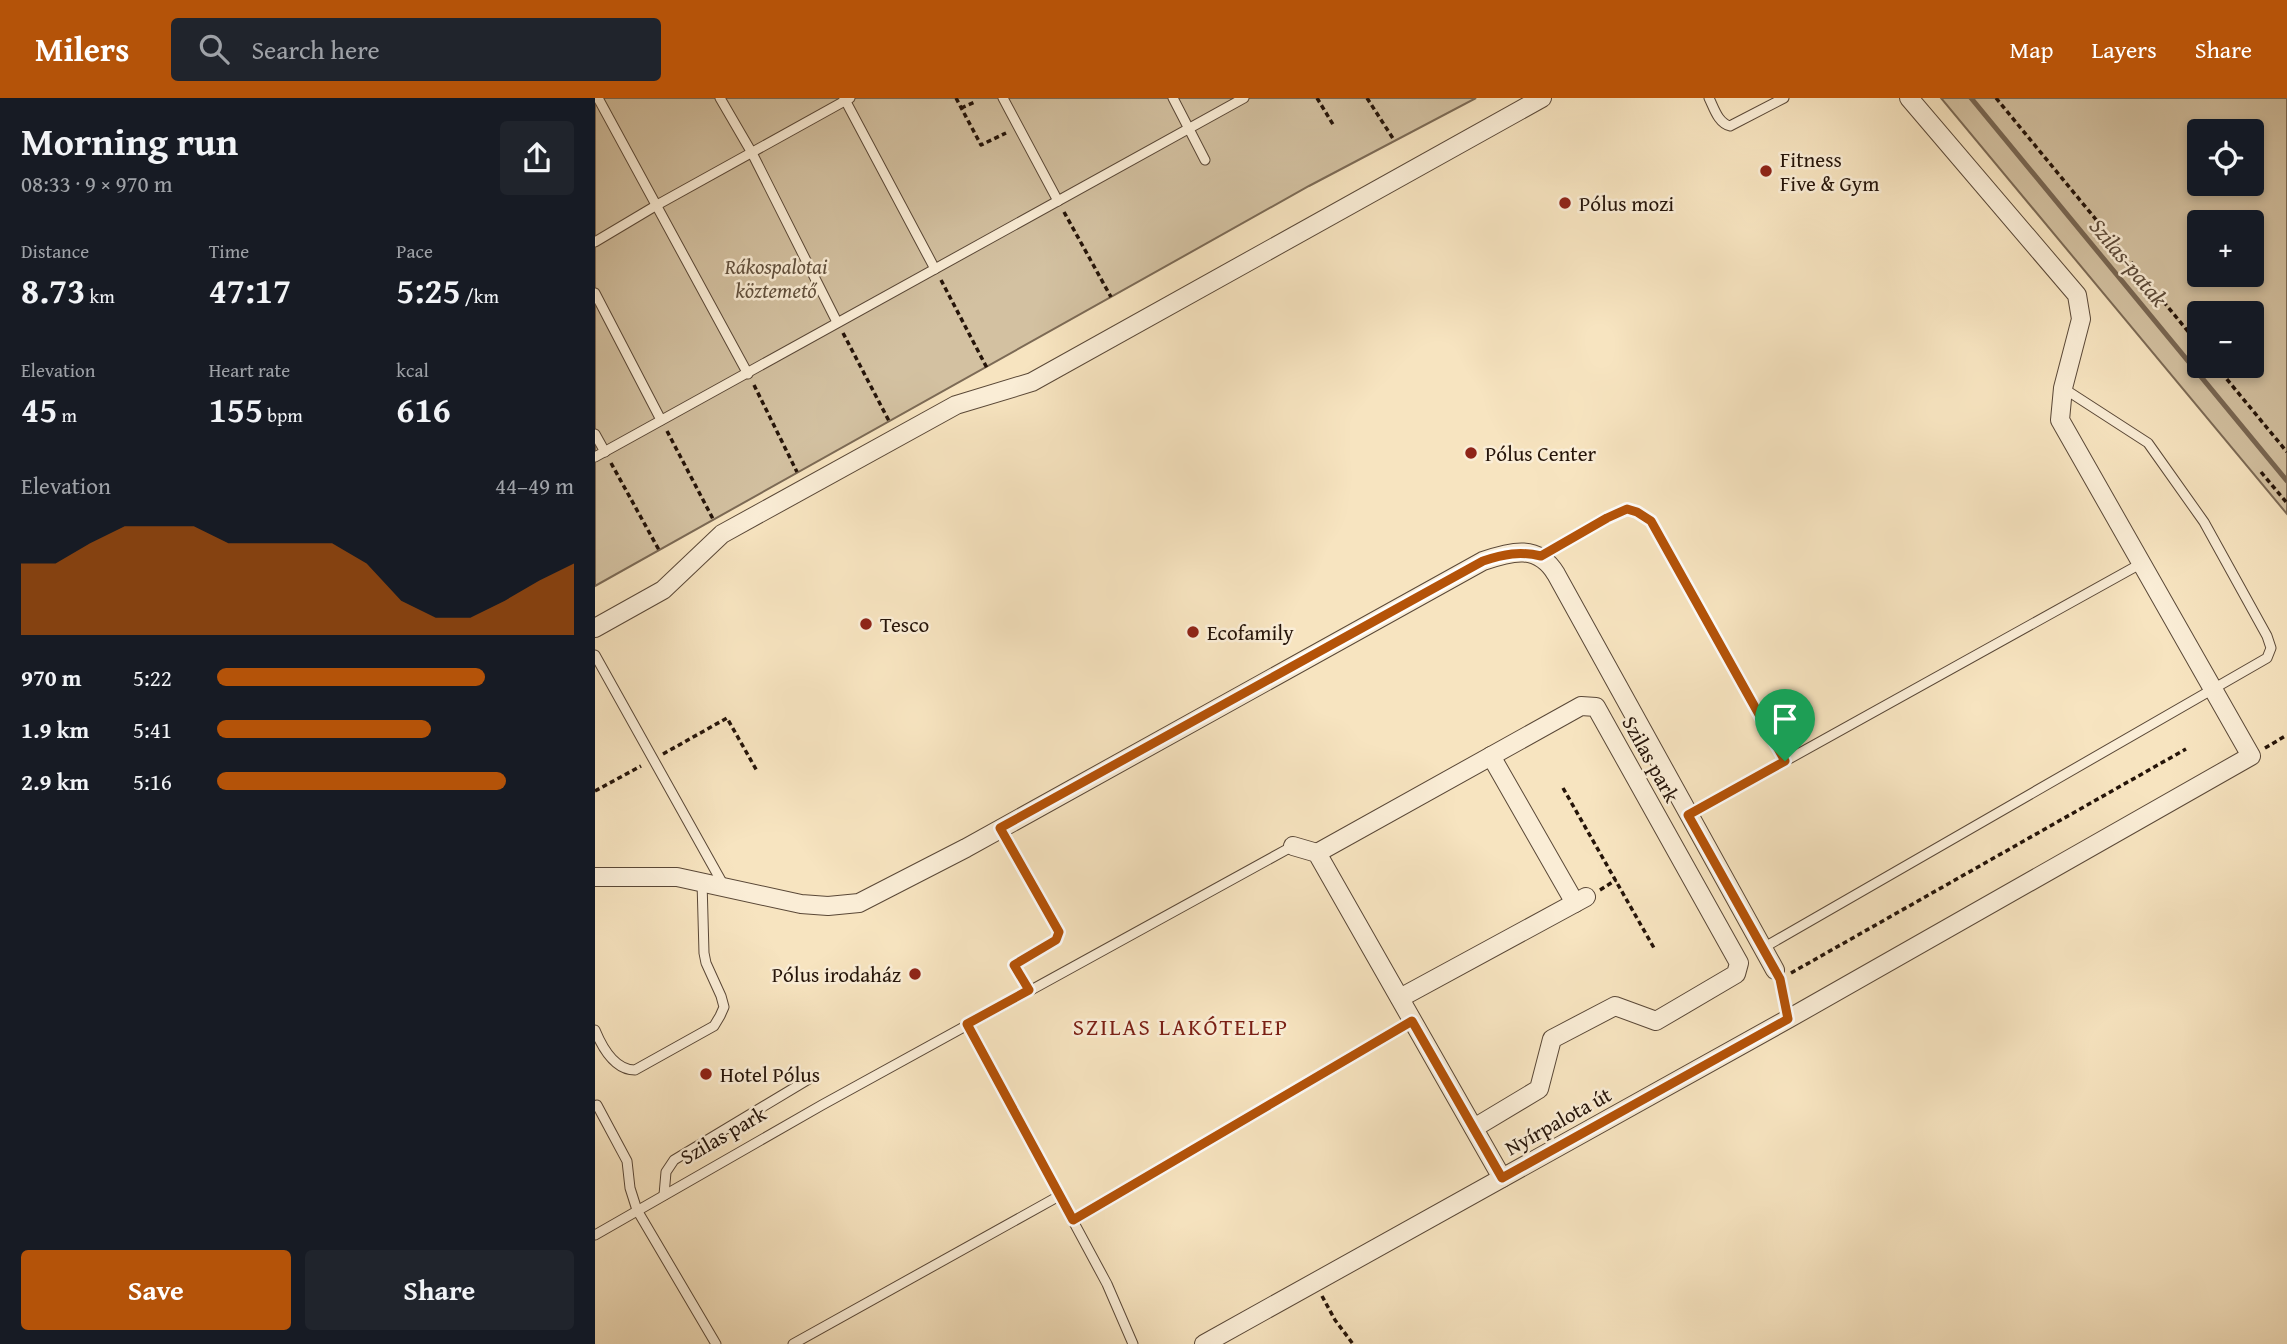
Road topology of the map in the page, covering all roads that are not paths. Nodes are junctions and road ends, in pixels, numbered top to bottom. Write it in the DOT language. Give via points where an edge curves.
graph roads {
  1 [pos="598,98"];
  2 [pos="720,98"];
  3 [pos="1003,98"];
  4 [pos="1174,98"];
  5 [pos="1244,98"];
  6 [pos="1542,98"];
  7 [pos="1709,98"];
  8 [pos="1784,98"];
  9 [pos="1909,98"];
  10 [pos="846,99"];
  11 [pos="1189,128"];
  12 [pos="752,153"];
  13 [pos="1205,160"];
  14 [pos="1058,201"];
  15 [pos="657,205"];
  16 [pos="595,242"];
  17 [pos="936,269"];
  18 [pos="595,293"];
  19 [pos="837,321"];
  20 [pos="748,374"];
  21 [pos="2063,388"];
  22 [pos="661,420"];
  23 [pos="595,434"];
  24 [pos="605,452"];
  25 [pos="595,457"];
  26 [pos="1541,556"];
  27 [pos="2143,563"];
  28 [pos="595,628"];
  29 [pos="595,655"];
  30 [pos="2214,690"];
  31 [pos="1491,756"];
  32 [pos="1785,761"];
  33 [pos="1688,815"];
  34 [pos="1000,828"];
  35 [pos="1293,846"];
  36 [pos="1317,853"];
  37 [pos="595,877"];
  38 [pos="702,882"];
  39 [pos="725,887"];
  40 [pos="1763,948"];
  41 [pos="1778,974"];
  42 [pos="1029,990"];
  43 [pos="1400,998"];
  44 [pos="1788,1019"];
  45 [pos="1412,1021"];
  46 [pos="967,1024"];
  47 [pos="595,1030"];
  48 [pos="814,1076"];
  49 [pos="596,1104"];
  50 [pos="1474,1129"];
  51 [pos="1502,1178"];
  52 [pos="664,1195"];
  53 [pos="1059,1196"];
  54 [pos="637,1210"];
  55 [pos="1073,1220"];
  56 [pos="595,1235"];
  57 [pos="716,1344"];
  58 [pos="793,1344"];
  59 [pos="1133,1344"];
  60 [pos="1205,1344"];
  1 -- 15 [label="lane"];
  2 -- 12 [label="lane"];
  3 -- 14 [label="lane"];
  4 -- 11 [label="lane"];
  5 -- 11 [label="lane"];
  6 -- 28 [label="street" via="1032,382 956,405 722,534 663,590"];
  7 -- 8 [label="lane" via="1720,120 1730,126"];
  9 -- 21 [label="street" via="2077,295 2081,319"];
  10 -- 12 [label="lane"];
  10 -- 17 [label="lane"];
  11 -- 13 [label="lane"];
  11 -- 14 [label="lane"];
  12 -- 15 [label="lane"];
  12 -- 19 [label="lane"];
  14 -- 17 [label="lane"];
  15 -- 16 [label="lane"];
  15 -- 20 [label="lane"];
  17 -- 19 [label="lane"];
  18 -- 22 [label="lane"];
  19 -- 20 [label="lane"];
  20 -- 22 [label="lane"];
  21 -- 27 [label="street" via="2060,419"];
  21 -- 30 [label="lane" via="2148,443 2204,522 2267,636 2271,648 2267,658"];
  22 -- 24 [label="lane"];
  23 -- 24 [label="lane"];
  24 -- 25 [label="lane"];
  26 -- 32 [label="lane" via="1627,509 1651,521"];
  26 -- 33 [label="street" via="1556,574"];
  26 -- 34 [label="street" via="1525,552 1483,561"];
  27 -- 30 [label="street"];
  27 -- 32 [label="lane"];
  29 -- 39 [label="lane"];
  30 -- 40 [label="lane"];
  30 -- 44 [label="street, Nyírpalota út" via="2251,756"];
  31 -- 36 [label="street, Szilas park"];
  31 -- 43 [label="street" via="1581,900"];
  31 -- 50 [label="street, Szilas park" via="1581,706 1596,707 1739,963 1736,974 1656,1021 1615,1006 1552,1040 1539,1089"];
  32 -- 33 [label="lane"];
  33 -- 40 [label="street"];
  34 -- 39 [label="street" via="859,902 801,904"];
  34 -- 42 [label="lane" via="1059,932 1056,940 1014,965"];
  35 -- 36 [label="street, Szilas park"];
  35 -- 42 [label="lane, Szilas park"];
  36 -- 43 [label="street"];
  37 -- 38 [label="street" via="656,876"];
  38 -- 39 [label="street"];
  38 -- 47 [label="lane" via="706,964 724,1007 714,1026 635,1070 618,1066"];
  40 -- 41 [label="street"];
  41 -- 44 [label="lane"];
  42 -- 46 [label="lane, Szilas park"];
  43 -- 45 [label="street"];
  44 -- 51 [label="street, Nyírpalota út"];
  45 -- 50 [label="street"];
  45 -- 55 [label="lane"];
  46 -- 52 [label="lane, Szilas park"];
  46 -- 53 [label="lane"];
  48 -- 52 [label="lane" via="674,1160 666,1171"];
  49 -- 54 [label="lane" via="627,1161"];
  50 -- 51 [label="street"];
  51 -- 60 [label="street, Nyírpalota út"];
  52 -- 54 [label="lane, Szilas park"];
  53 -- 55 [label="lane"];
  53 -- 58 [label="lane"];
  54 -- 56 [label="lane, Szilas park"];
  54 -- 57 [label="lane"];
  55 -- 59 [label="lane"];
}
